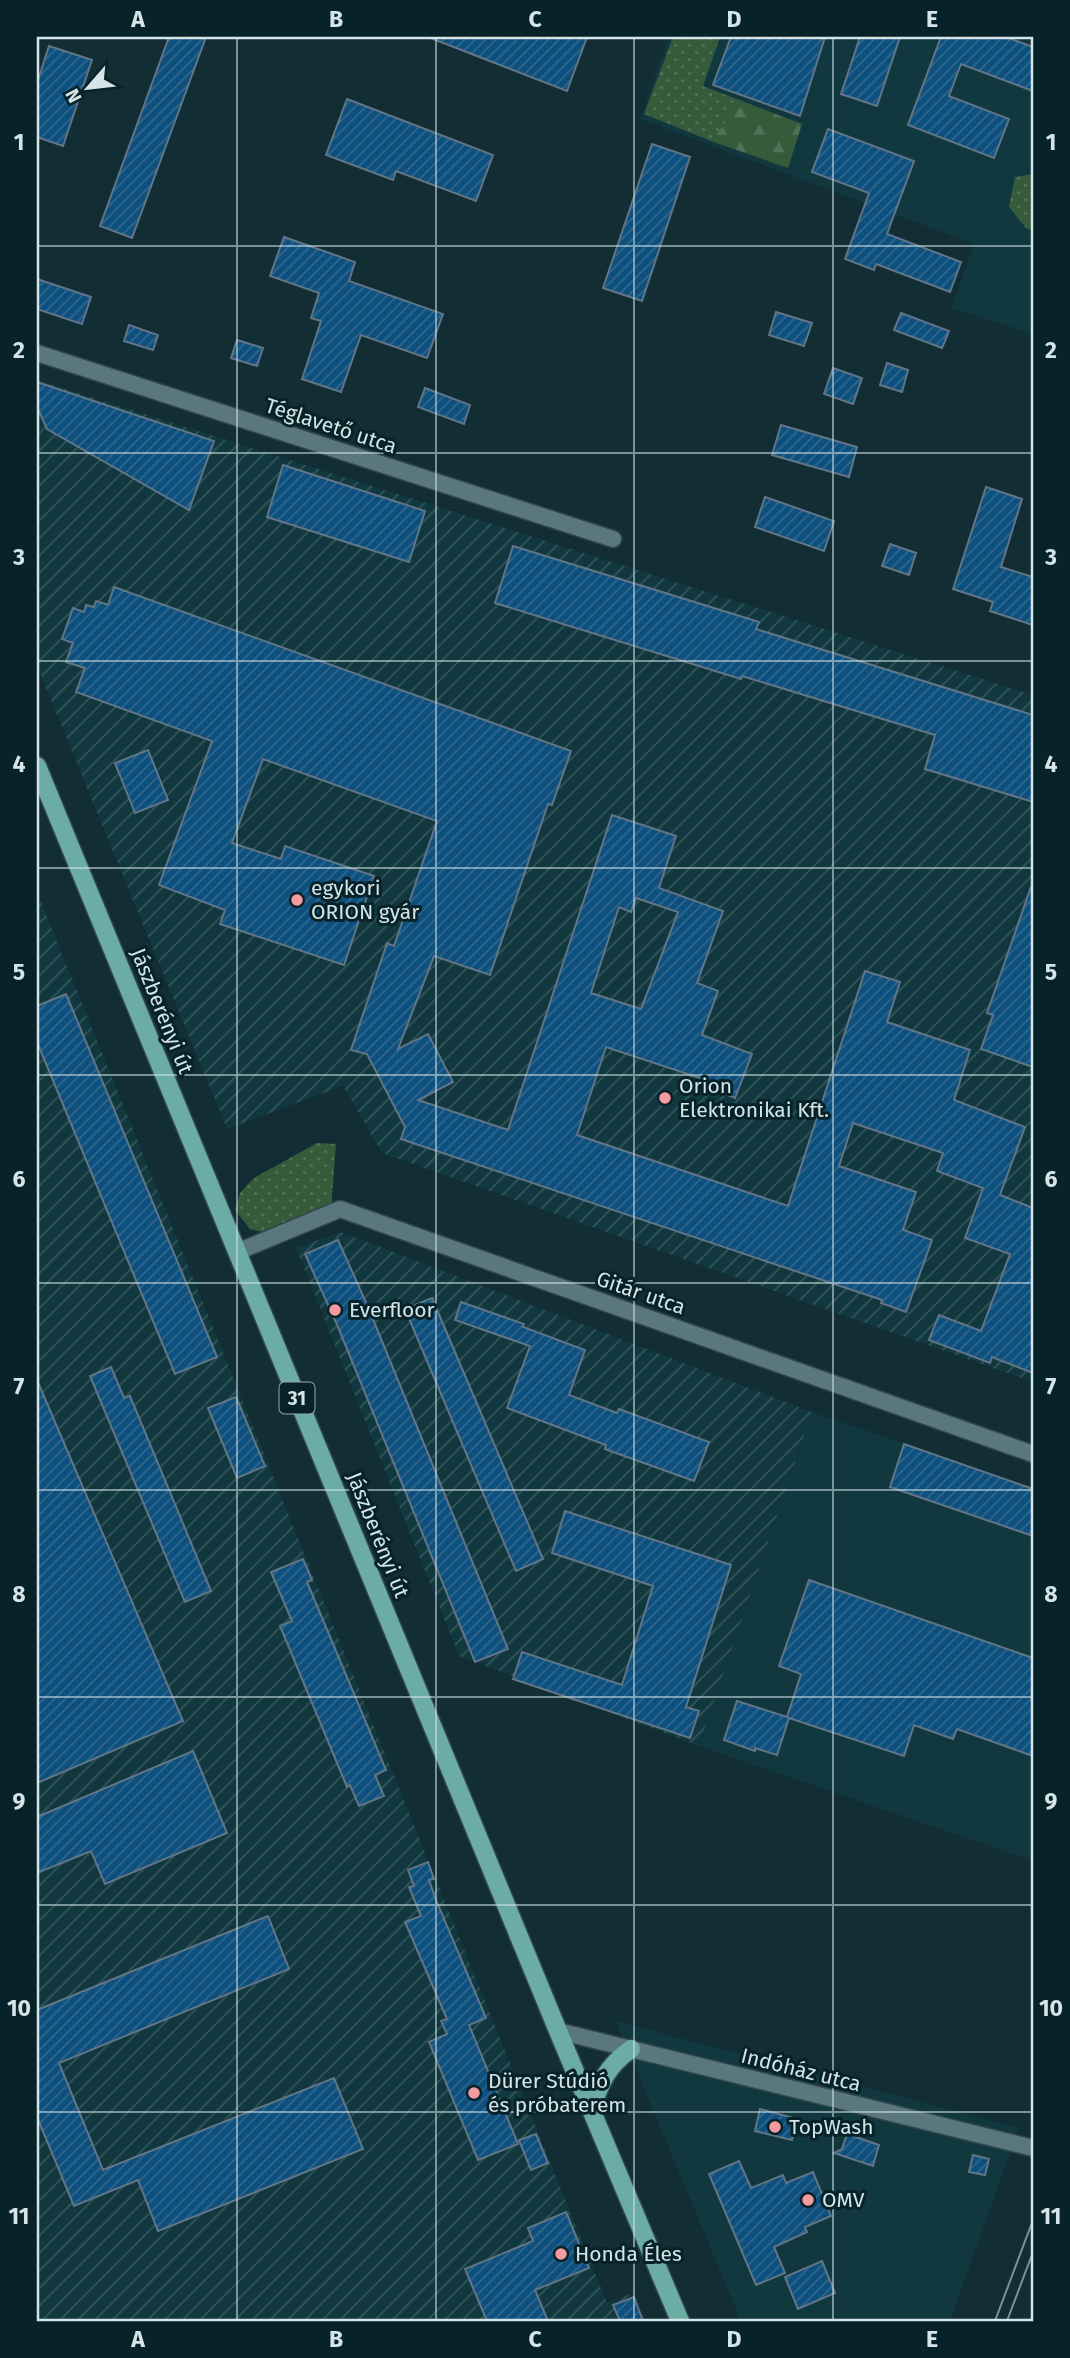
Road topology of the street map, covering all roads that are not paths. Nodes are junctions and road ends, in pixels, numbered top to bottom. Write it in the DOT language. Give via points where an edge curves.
graph roads {
  1 [pos="37,353"];
  2 [pos="613,539"];
  3 [pos="37,766"];
  4 [pos="237,1252"];
  5 [pos="1033,1454"];
  6 [pos="558,2031"];
  7 [pos="631,2049"];
  8 [pos="591,2109"];
  9 [pos="1033,2148"];
  10 [pos="680,2321"];
  1 -- 2 [label="street, Téglavető utca"];
  3 -- 4 [label="main road, Jászberényi út / 31"];
  4 -- 5 [label="street, Gitár utca" via="340,1209"];
  4 -- 6 [label="main road, Jászberényi út / 31"];
  6 -- 7 [label="street, Indóház utca"];
  6 -- 8 [label="main road, Jászberényi út / 31"];
  7 -- 8 [label="main road" via="603,2076"];
  7 -- 9 [label="street, Indóház utca"];
  8 -- 10 [label="main road, Jászberényi út / 31"];
}
